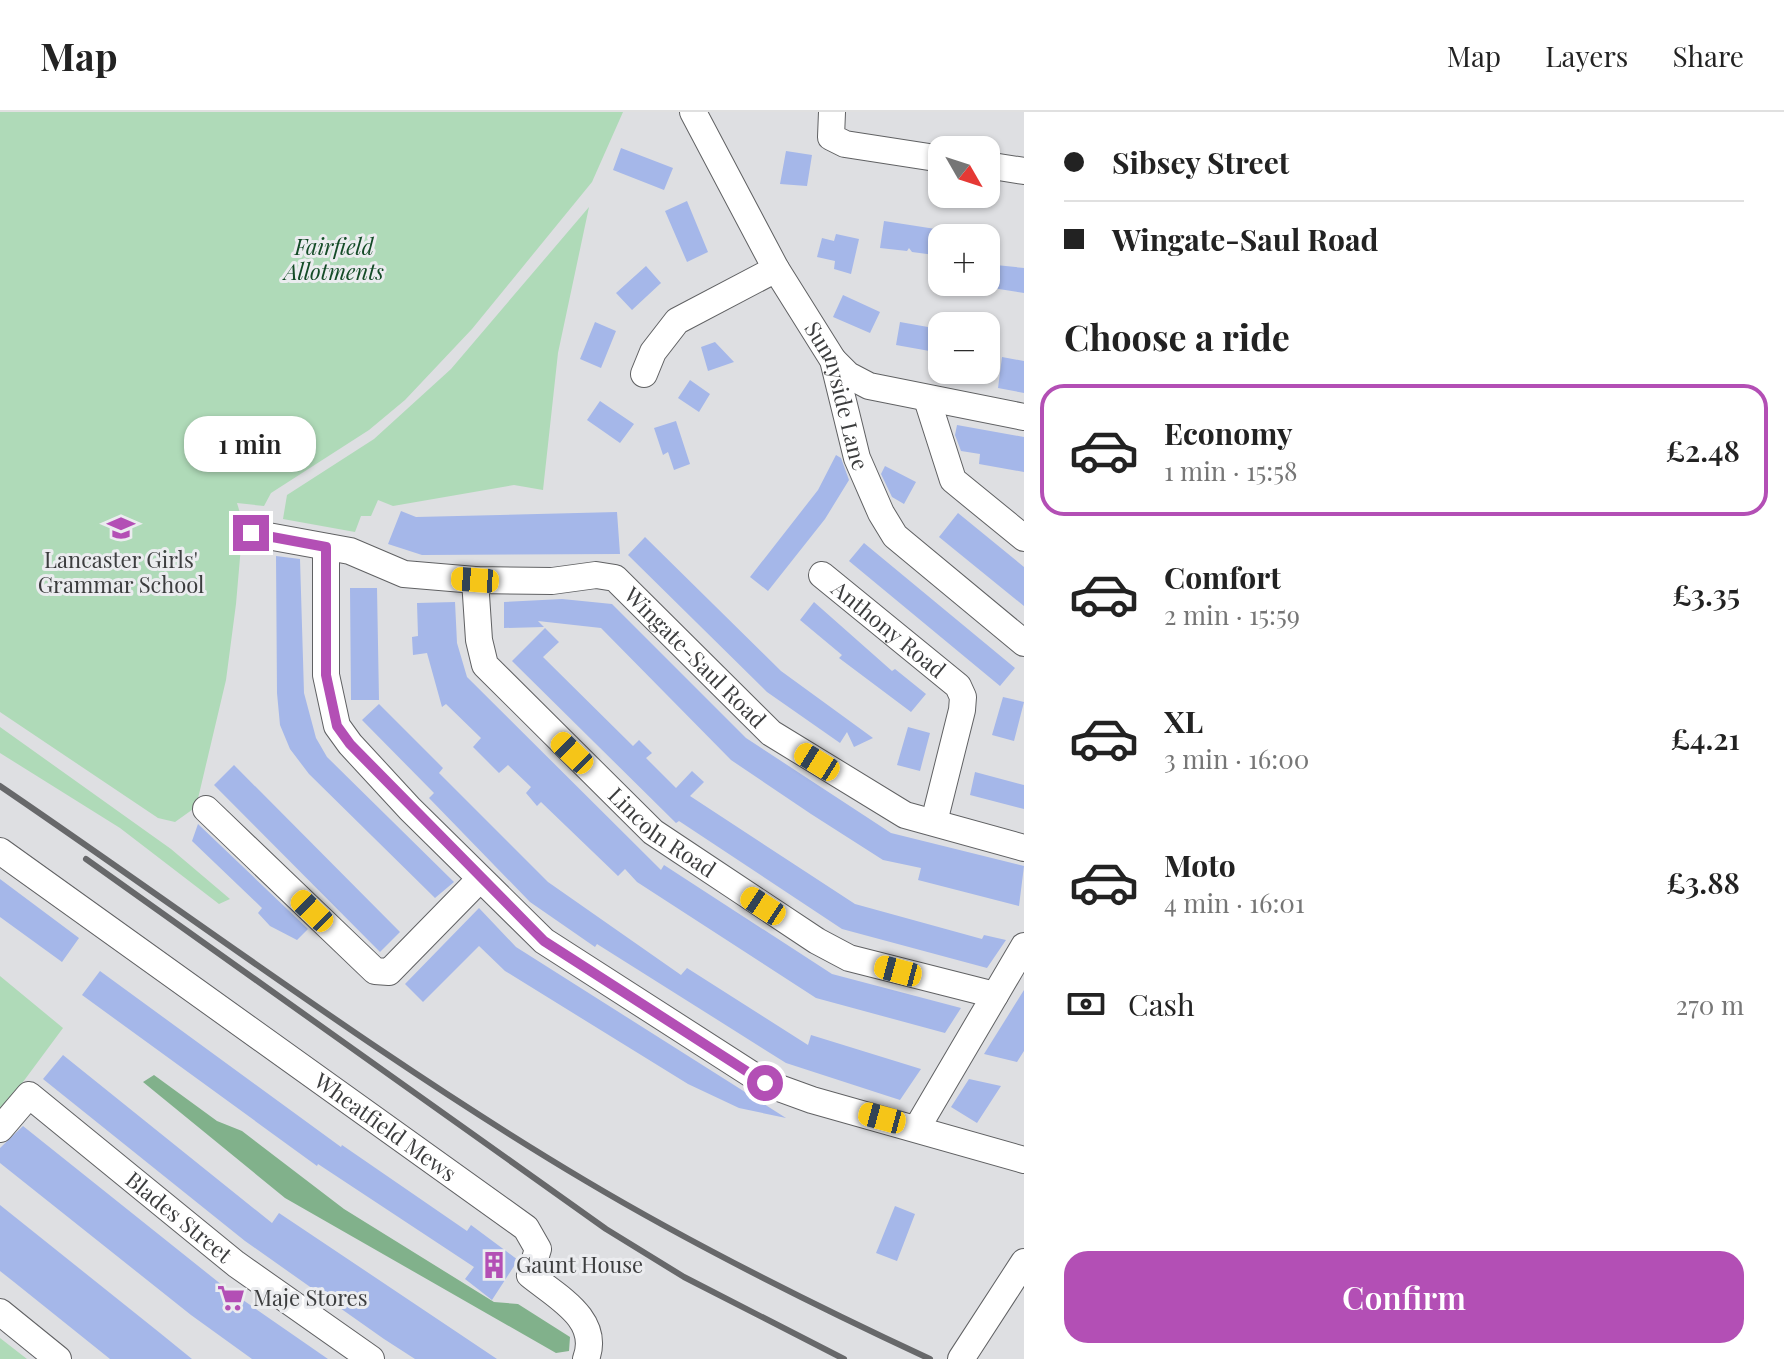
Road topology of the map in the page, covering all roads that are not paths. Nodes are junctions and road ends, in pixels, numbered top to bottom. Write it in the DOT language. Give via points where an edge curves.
graph roads {
  1 [pos="693,112"];
  2 [pos="831,124"];
  3 [pos="928,157"];
  4 [pos="1000,167"];
  5 [pos="1024,171"];
  6 [pos="776,269"];
  7 [pos="833,360"];
  8 [pos="644,374"];
  9 [pos="927,399"];
  10 [pos="1024,417"];
  11 [pos="251,533"];
  12 [pos="1024,538"];
  13 [pos="326,547"];
  14 [pos="820,576"];
  15 [pos="475,580"];
  16 [pos="1024,643"];
  17 [pos="206,809"];
  18 [pos="934,822"];
  19 [pos="1024,848"];
  20 [pos="0,851"];
  21 [pos="480,879"];
  22 [pos="1024,946"];
  23 [pos="995,995"];
  24 [pos="917,1128"];
  25 [pos="0,1129"];
  26 [pos="1024,1160"];
  27 [pos="1023,1267"];
  28 [pos="0,1312"];
  29 [pos="58,1359"];
  30 [pos="371,1359"];
  31 [pos="586,1359"];
  32 [pos="961,1359"];
  1 -- 6 [label="street, Sunnyside Lane"];
  2 -- 3 [label="street" via="845,144"];
  4 -- 5 [label="street"];
  6 -- 7 [label="street, Sunnyside Lane"];
  6 -- 8 [label="street" via="677,321"];
  7 -- 9 [label="street" via="869,386"];
  7 -- 16 [label="street, Sunnyside Lane" via="857,458 895,536"];
  9 -- 10 [label="street"];
  9 -- 12 [label="street" via="953,480"];
  11 -- 13 [label="street, Wingate-Saul Road"];
  13 -- 15 [label="street, Wingate-Saul Road" via="350,551 404,574"];
  13 -- 21 [label="street" via="326,675 337,726"];
  14 -- 18 [label="street, Anthony Road" via="958,686 962,710"];
  15 -- 18 [label="street, Wingate-Saul Road" via="615,578 771,733 905,815"];
  15 -- 23 [label="street, Lincoln Road" via="485,665 653,832 834,951"];
  17 -- 21 [label="street" via="375,971 389,972"];
  18 -- 19 [label="street, Wingate-Saul Road"];
  20 -- 31 [label="street, Wheatfield Mews" via="105,942 526,1228 538,1249 530,1275 584,1320 590,1335"];
  21 -- 24 [label="street" via="544,941 765,1083"];
  22 -- 23 [label="street"];
  23 -- 24 [label="street"];
  24 -- 26 [label="street"];
  25 -- 30 [label="street, Blades Street" via="29,1095 236,1264"];
  27 -- 32 [label="street"];
  28 -- 29 [label="street"];
}
